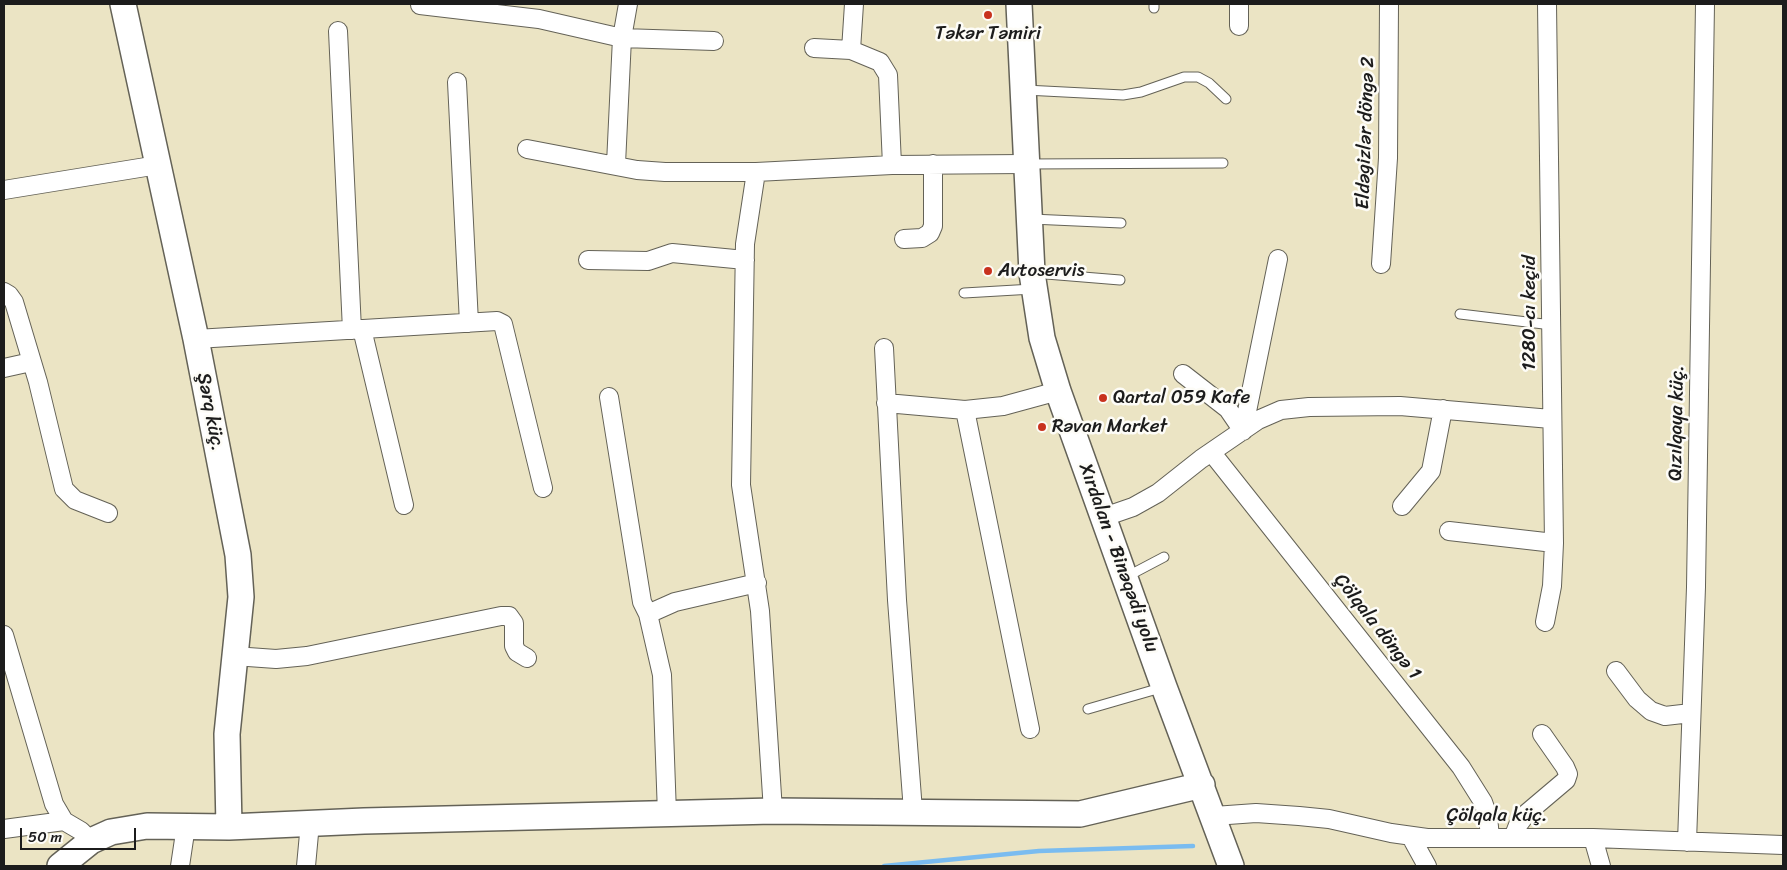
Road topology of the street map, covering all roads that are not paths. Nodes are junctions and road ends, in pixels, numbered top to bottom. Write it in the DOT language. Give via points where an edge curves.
graph roads {
  1 [pos="123,4"];
  2 [pos="628,4"];
  3 [pos="854,4"];
  4 [pos="1019,4"];
  5 [pos="1239,4"];
  6 [pos="1390,4"];
  7 [pos="1548,4"];
  8 [pos="1705,4"];
  9 [pos="420,5"];
  10 [pos="1240,26"];
  11 [pos="338,31"];
  12 [pos="622,38"];
  13 [pos="714,41"];
  14 [pos="814,48"];
  15 [pos="851,50"];
  16 [pos="457,82"];
  17 [pos="1022,90"];
  18 [pos="1226,99"];
  19 [pos="527,149"];
  20 [pos="1223,163"];
  21 [pos="616,164"];
  22 [pos="892,164"];
  23 [pos="933,164"];
  24 [pos="1025,164"];
  25 [pos="158,165"];
  26 [pos="756,172"];
  27 [pos="4,190"];
  28 [pos="1028,219"];
  29 [pos="1121,223"];
  30 [pos="904,239"];
  31 [pos="1278,259"];
  32 [pos="588,260"];
  33 [pos="745,260"];
  34 [pos="1381,264"];
  35 [pos="1120,280"];
  36 [pos="1032,281"];
  37 [pos="4,292"];
  38 [pos="964,293"];
  39 [pos="1460,314"];
  40 [pos="470,323"];
  41 [pos="1553,325"];
  42 [pos="357,329"];
  43 [pos="196,339"];
  44 [pos="884,348"];
  45 [pos="31,362"];
  46 [pos="4,368"];
  47 [pos="1183,374"];
  48 [pos="1058,391"];
  49 [pos="609,397"];
  50 [pos="886,403"];
  51 [pos="1443,409"];
  52 [pos="965,410"];
  53 [pos="1551,419"];
  54 [pos="1243,430"];
  55 [pos="1212,453"];
  56 [pos="543,488"];
  57 [pos="404,505"];
  58 [pos="1402,506"];
  59 [pos="108,513"];
  60 [pos="1104,517"];
  61 [pos="1449,531"];
  62 [pos="1554,542"];
  63 [pos="1164,557"];
  64 [pos="1125,577"];
  65 [pos="756,583"];
  66 [pos="648,614"];
  67 [pos="1545,622"];
  68 [pos="5,642"];
  69 [pos="234,656"];
  70 [pos="527,658"];
  71 [pos="1616,671"];
  72 [pos="1164,686"];
  73 [pos="1088,708"];
  74 [pos="1692,713"];
  75 [pos="1030,729"];
  76 [pos="1542,734"];
  77 [pos="1202,785"];
  78 [pos="773,811"];
  79 [pos="914,811"];
  80 [pos="667,814"];
  81 [pos="1214,816"];
  82 [pos="64,820"];
  83 [pos="310,823"];
  84 [pos="186,826"];
  85 [pos="229,827"];
  86 [pos="4,829"];
  87 [pos="1411,837"];
  88 [pos="1490,838"];
  89 [pos="1513,838"];
  90 [pos="1593,838"];
  91 [pos="91,841"];
  92 [pos="1687,842"];
  93 [pos="1783,845"];
  94 [pos="60,866"];
  95 [pos="180,866"];
  96 [pos="306,866"];
  97 [pos="1232,866"];
  98 [pos="1427,866"];
  99 [pos="1601,866"];
  1 -- 25 [label="street, Şərq küç."];
  2 -- 12 [label="street"];
  3 -- 15 [label="street"];
  4 -- 17 [label="street, Xırdalan - Binəqədi yolu"];
  5 -- 10 [label="street"];
  6 -- 34 [label="street, Eldəgizlər döngə 2" via="1388,158"];
  7 -- 41 [label="street, 1280-cı keçid"];
  8 -- 74 [label="street, Qızılqaya küç."];
  9 -- 12 [label="street" via="539,19"];
  11 -- 42 [label="street"];
  12 -- 13 [label="street"];
  12 -- 21 [label="street"];
  14 -- 15 [label="street"];
  15 -- 22 [label="street" via="880,62 888,75"];
  16 -- 40 [label="street"];
  17 -- 18 [label="lane" via="1123,95 1184,77 1198,77"];
  17 -- 24 [label="street, Xırdalan - Binəqədi yolu"];
  19 -- 21 [label="street"];
  20 -- 24 [label="lane"];
  21 -- 26 [label="street" via="637,170 665,172"];
  22 -- 23 [label="street"];
  22 -- 26 [label="street"];
  23 -- 24 [label="street"];
  23 -- 30 [label="street" via="933,226 930,234"];
  24 -- 28 [label="street, Xırdalan - Binəqədi yolu"];
  25 -- 27 [label="street"];
  25 -- 43 [label="street, Şərq küç."];
  26 -- 33 [label="street" via="746,231"];
  28 -- 29 [label="lane"];
  28 -- 36 [label="street, Xırdalan - Binəqədi yolu"];
  31 -- 54 [label="street"];
  32 -- 33 [label="street" via="648,261 672,253"];
  33 -- 65 [label="street" via="741,486"];
  35 -- 36 [label="lane"];
  36 -- 38 [label="lane"];
  36 -- 48 [label="street, Xırdalan - Binəqədi yolu" via="1042,338"];
  37 -- 45 [label="street" via="14,302"];
  39 -- 41 [label="lane"];
  40 -- 42 [label="street"];
  40 -- 56 [label="street" via="504,324"];
  41 -- 53 [label="street, 1280-cı keçid"];
  42 -- 43 [label="street"];
  42 -- 57 [label="street"];
  43 -- 69 [label="street, Şərq küç." via="238,555 241,597"];
  44 -- 50 [label="street"];
  45 -- 46 [label="street"];
  45 -- 59 [label="street" via="47,411 64,489 75,500"];
  47 -- 54 [label="street" via="1228,409"];
  48 -- 52 [label="street" via="1004,406"];
  48 -- 60 [label="street, Xırdalan - Binəqədi yolu"];
  49 -- 66 [label="street" via="642,602"];
  50 -- 52 [label="street"];
  50 -- 79 [label="street" via="897,600"];
  51 -- 53 [label="street"];
  51 -- 54 [label="street" via="1309,407 1281,410"];
  51 -- 58 [label="street" via="1431,471"];
  52 -- 75 [label="street"];
  53 -- 62 [label="street, 1280-cı keçid"];
  54 -- 55 [label="street"];
  55 -- 60 [label="street" via="1158,493 1133,507"];
  55 -- 88 [label="street, Çölqala döngə 1" via="1460,766 1488,816"];
  60 -- 64 [label="street, Xırdalan - Binəqədi yolu"];
  61 -- 62 [label="street"];
  62 -- 67 [label="street, 1280-cı keçid" via="1552,586"];
  63 -- 64 [label="lane"];
  64 -- 72 [label="street, Xırdalan - Binəqədi yolu"];
  65 -- 66 [label="street" via="675,602"];
  65 -- 78 [label="street"];
  66 -- 80 [label="street" via="662,675"];
  68 -- 82 [label="street" via="46,784"];
  69 -- 70 [label="street" via="276,659 307,656 509,616 514,623 514,646"];
  69 -- 85 [label="street, Şərq küç." via="227,734"];
  71 -- 74 [label="street" via="1637,699 1651,711 1664,716"];
  72 -- 73 [label="lane"];
  72 -- 77 [label="street, Xırdalan - Binəqədi yolu"];
  74 -- 92 [label="street, Qızılqaya küç."];
  76 -- 89 [label="street" via="1568,774 1566,780 1527,813"];
  77 -- 79 [label="street" via="1080,814"];
  77 -- 81 [label="street, Xırdalan - Binəqədi yolu"];
  78 -- 79 [label="street"];
  78 -- 80 [label="street"];
  80 -- 83 [label="street"];
  81 -- 87 [label="street, Çölqala küç." via="1256,813 1329,819"];
  81 -- 97 [label="street, Xırdalan - Binəqədi yolu"];
  82 -- 86 [label="street"];
  82 -- 91 [label="street" via="81,830"];
  83 -- 85 [label="street"];
  83 -- 96 [label="street"];
  84 -- 85 [label="street"];
  84 -- 91 [label="street" via="130,827"];
  84 -- 95 [label="street"];
  87 -- 88 [label="street, Çölqala küç."];
  87 -- 98 [label="street"];
  88 -- 89 [label="street, Çölqala küç."];
  89 -- 90 [label="street, Çölqala küç."];
  90 -- 92 [label="street, Çölqala küç."];
  90 -- 99 [label="street"];
  91 -- 94 [label="street"];
  92 -- 93 [label="street, Çölqala küç."];
}
